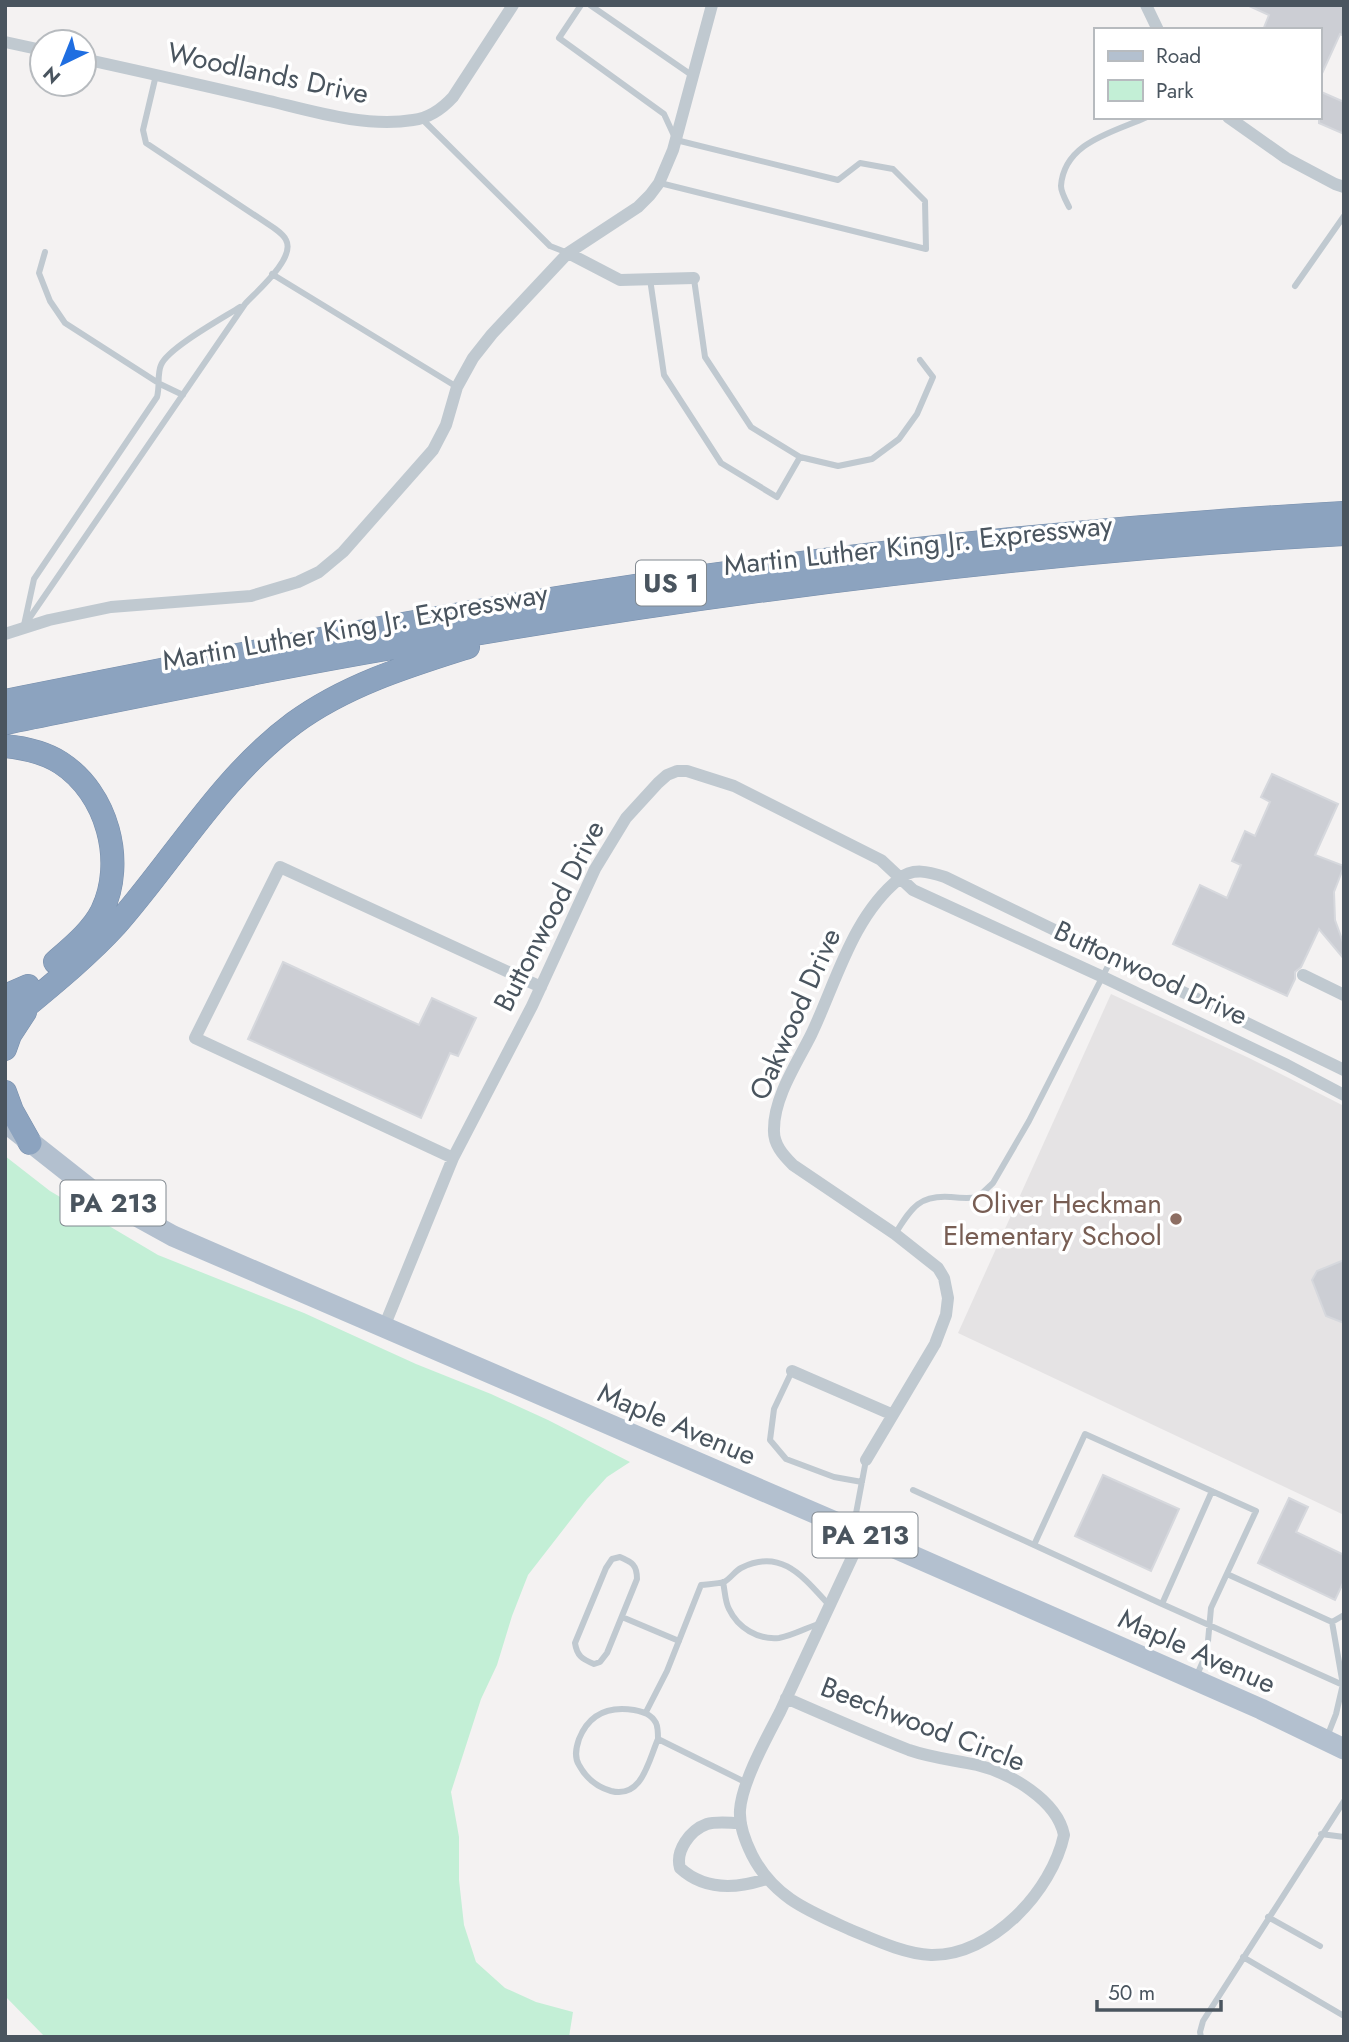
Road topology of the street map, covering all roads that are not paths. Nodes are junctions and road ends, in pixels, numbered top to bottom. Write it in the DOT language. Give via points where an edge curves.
graph roads {
  1 [pos="513,5"];
  2 [pos="580,5"];
  3 [pos="590,5"];
  4 [pos="712,5"];
  5 [pos="1146,5"];
  6 [pos="1157,28"];
  7 [pos="5,41"];
  8 [pos="28,47"];
  9 [pos="98,62"];
  10 [pos="156,75"];
  11 [pos="694,77"];
  12 [pos="421,118"];
  13 [pos="1143,119"];
  14 [pos="1231,119"];
  15 [pos="676,140"];
  16 [pos="659,183"];
  17 [pos="1344,187"];
  18 [pos="1069,207"];
  19 [pos="1344,216"];
  20 [pos="45,252"];
  21 [pos="568,253"];
  22 [pos="272,274"];
  23 [pos="694,278"];
  24 [pos="650,279"];
  25 [pos="1295,286"];
  26 [pos="245,304"];
  27 [pos="920,360"];
  28 [pos="160,384"];
  29 [pos="457,387"];
  30 [pos="183,395"];
  31 [pos="800,457"];
  32 [pos="1344,513"];
  33 [pos="1344,534"];
  34 [pos="547,622"];
  35 [pos="23,628"];
  36 [pos="5,634"];
  37 [pos="5,701"];
  38 [pos="5,723"];
  39 [pos="5,746"];
  40 [pos="901,877"];
  41 [pos="1112,958"];
  42 [pos="1303,975"];
  43 [pos="1103,977"];
  44 [pos="541,987"];
  45 [pos="32,991"];
  46 [pos="1344,995"];
  47 [pos="5,996"];
  48 [pos="5,1004"];
  49 [pos="5,1024"];
  50 [pos="5,1049"];
  51 [pos="1344,1070"];
  52 [pos="5,1092"];
  53 [pos="1344,1095"];
  54 [pos="5,1122"];
  55 [pos="30,1143"];
  56 [pos="453,1158"];
  57 [pos="895,1234"];
  58 [pos="384,1327"];
  59 [pos="792,1371"];
  60 [pos="891,1414"];
  61 [pos="866,1460"];
  62 [pos="862,1482"];
  63 [pos="913,1490"];
  64 [pos="1212,1491"];
  65 [pos="858,1532"];
  66 [pos="1034,1545"];
  67 [pos="1227,1574"];
  68 [pos="723,1582"];
  69 [pos="1162,1604"];
  70 [pos="830,1606"];
  71 [pos="1344,1615"];
  72 [pos="622,1617"];
  73 [pos="1332,1622"];
  74 [pos="821,1623"];
  75 [pos="1210,1625"];
  76 [pos="679,1641"];
  77 [pos="1194,1680"];
  78 [pos="1343,1684"];
  79 [pos="786,1698"];
  80 [pos="646,1712"];
  81 [pos="658,1739"];
  82 [pos="1335,1745"];
  83 [pos="747,1784"];
  84 [pos="1344,1801"];
  85 [pos="741,1823"];
  86 [pos="1321,1834"];
  87 [pos="1344,1837"];
  88 [pos="766,1879"];
  89 [pos="1268,1917"];
  90 [pos="1320,1945"];
  91 [pos="1243,1957"];
  92 [pos="1344,2016"];
  93 [pos="1201,2037"];
  1 -- 12 [label="street, Woodlands Drive" via="453,97 443,108"];
  2 -- 15 [label="lane" via="559,38 664,114"];
  3 -- 11 [label="lane"];
  4 -- 11 [label="street"];
  5 -- 6 [label="street"];
  7 -- 8 [label="street"];
  9 -- 10 [label="street, Woodlands Drive"];
  10 -- 12 [label="street, Woodlands Drive" via="328,115 393,122"];
  10 -- 22 [label="lane" via="143,130 146,143 281,233 288,248"];
  11 -- 15 [label="street"];
  12 -- 21 [label="lane" via="550,246"];
  13 -- 18 [label="lane" via="1079,148 1061,188"];
  14 -- 17 [label="street" via="1286,158"];
  15 -- 16 [label="street"];
  15 -- 16 [label="lane" via="838,180 860,163 893,169 925,201 926,249"];
  16 -- 21 [label="street" via="638,206"];
  19 -- 25 [label="lane"];
  20 -- 28 [label="lane" via="39,273 65,323"];
  21 -- 24 [label="street" via="620,280"];
  21 -- 29 [label="street" via="472,358"];
  22 -- 26 [label="lane"];
  22 -- 29 [label="lane"];
  23 -- 24 [label="street"];
  23 -- 31 [label="lane" via="705,357 751,427"];
  24 -- 31 [label="lane" via="664,375 721,463 777,497"];
  26 -- 28 [label="lane" via="164,359"];
  26 -- 30 [label="lane"];
  27 -- 31 [label="lane" via="933,377 917,414 899,439 872,459 838,466"];
  28 -- 30 [label="lane"];
  28 -- 35 [label="lane" via="157,397 34,579"];
  29 -- 35 [label="street" via="433,450 343,552 319,572 251,596 111,607"];
  30 -- 35 [label="lane"];
  32 -- 37 [label="highway, Martin Luther King Jr. Expressway / US 1" via="1013,541 700,578 388,627"];
  33 -- 34 [label="highway, Martin Luther King Jr. Expressway / US 1" via="963,567"];
  34 -- 38 [label="highway, Martin Luther King Jr. Expressway / US 1"];
  34 -- 45 [label="highway" via="409,665 296,722 231,781 95,947"];
  35 -- 36 [label="street"];
  39 -- 45 [label="highway" via="51,757 83,782 106,824 113,858 106,899 97,919"];
  40 -- 41 [label="street, Buttonwood Drive" via="921,870 945,877"];
  40 -- 43 [label="street, Buttonwood Drive" via="913,890"];
  40 -- 44 [label="street, Buttonwood Drive" via="881,860 734,786 677,771 658,783 607,846"];
  40 -- 57 [label="street, Oakwood Drive" via="874,905 848,951 780,1102 773,1132 793,1165"];
  41 -- 43 [label="lane"];
  41 -- 51 [label="street, Buttonwood Drive"];
  42 -- 46 [label="street"];
  43 -- 53 [label="street, Buttonwood Drive"];
  43 -- 57 [label="lane" via="993,1183 978,1197 919,1202"];
  44 -- 56 [label="street, Buttonwood Drive"];
  44 -- 56 [label="street" via="280,867 195,1038"];
  45 -- 47 [label="highway"];
  45 -- 48 [label="highway"];
  45 -- 49 [label="highway"];
  45 -- 50 [label="highway"];
  52 -- 55 [label="highway"];
  54 -- 55 [label="main road, Maple Avenue / PA 213"];
  55 -- 58 [label="main road, Maple Avenue / PA 213" via="95,1193 173,1236"];
  56 -- 58 [label="street, Buttonwood Drive"];
  57 -- 60 [label="street, Oakwood Drive" via="938,1268 948,1298 935,1344"];
  58 -- 65 [label="main road, Maple Avenue / PA 213"];
  59 -- 60 [label="street"];
  59 -- 62 [label="lane" via="774,1409 770,1440 786,1459 834,1478"];
  60 -- 61 [label="street, Oakwood Drive"];
  61 -- 62 [label="lane"];
  62 -- 65 [label="lane"];
  63 -- 66 [label="lane"];
  64 -- 66 [label="lane" via="1085,1434"];
  64 -- 67 [label="lane" via="1256,1511"];
  64 -- 69 [label="lane"];
  65 -- 70 [label="street"];
  65 -- 77 [label="main road, Maple Avenue / PA 213"];
  66 -- 69 [label="lane"];
  67 -- 73 [label="lane"];
  67 -- 75 [label="lane"];
  68 -- 70 [label="lane" via="755,1562 771,1560 803,1577"];
  68 -- 74 [label="lane" via="727,1607 738,1624 752,1633 781,1638"];
  68 -- 76 [label="lane" via="701,1585"];
  69 -- 75 [label="lane"];
  70 -- 74 [label="street"];
  71 -- 73 [label="lane"];
  72 -- 72 [label="lane" via="637,1570 633,1562 620,1557 606,1568 575,1643 582,1659 600,1662"];
  72 -- 76 [label="lane"];
  73 -- 78 [label="lane"];
  74 -- 79 [label="street"];
  75 -- 77 [label="lane" via="1207,1652"];
  75 -- 78 [label="lane"];
  76 -- 80 [label="lane"];
  77 -- 82 [label="main road, Maple Avenue / PA 213"];
  78 -- 82 [label="lane"];
  79 -- 83 [label="street"];
  79 -- 88 [label="street, Beechwood Circle" via="911,1751 1000,1774 1051,1807 1064,1835 1053,1866 1022,1911 992,1937 931,1955 871,1939 810,1912"];
  80 -- 81 [label="lane" via="657,1724"];
  80 -- 81 [label="lane" via="606,1710 596,1716 583,1729 577,1762 589,1779 622,1794 640,1780"];
  81 -- 83 [label="lane"];
  83 -- 85 [label="street"];
  84 -- 86 [label="lane"];
  85 -- 88 [label="street" via="745,1841"];
  85 -- 88 [label="street" via="708,1823 698,1829 680,1853 680,1868 692,1879 724,1886"];
  86 -- 87 [label="lane"];
  86 -- 89 [label="lane"];
  89 -- 90 [label="lane"];
  89 -- 91 [label="lane"];
  91 -- 92 [label="lane"];
  91 -- 93 [label="lane" via="1203,2021"];
}
